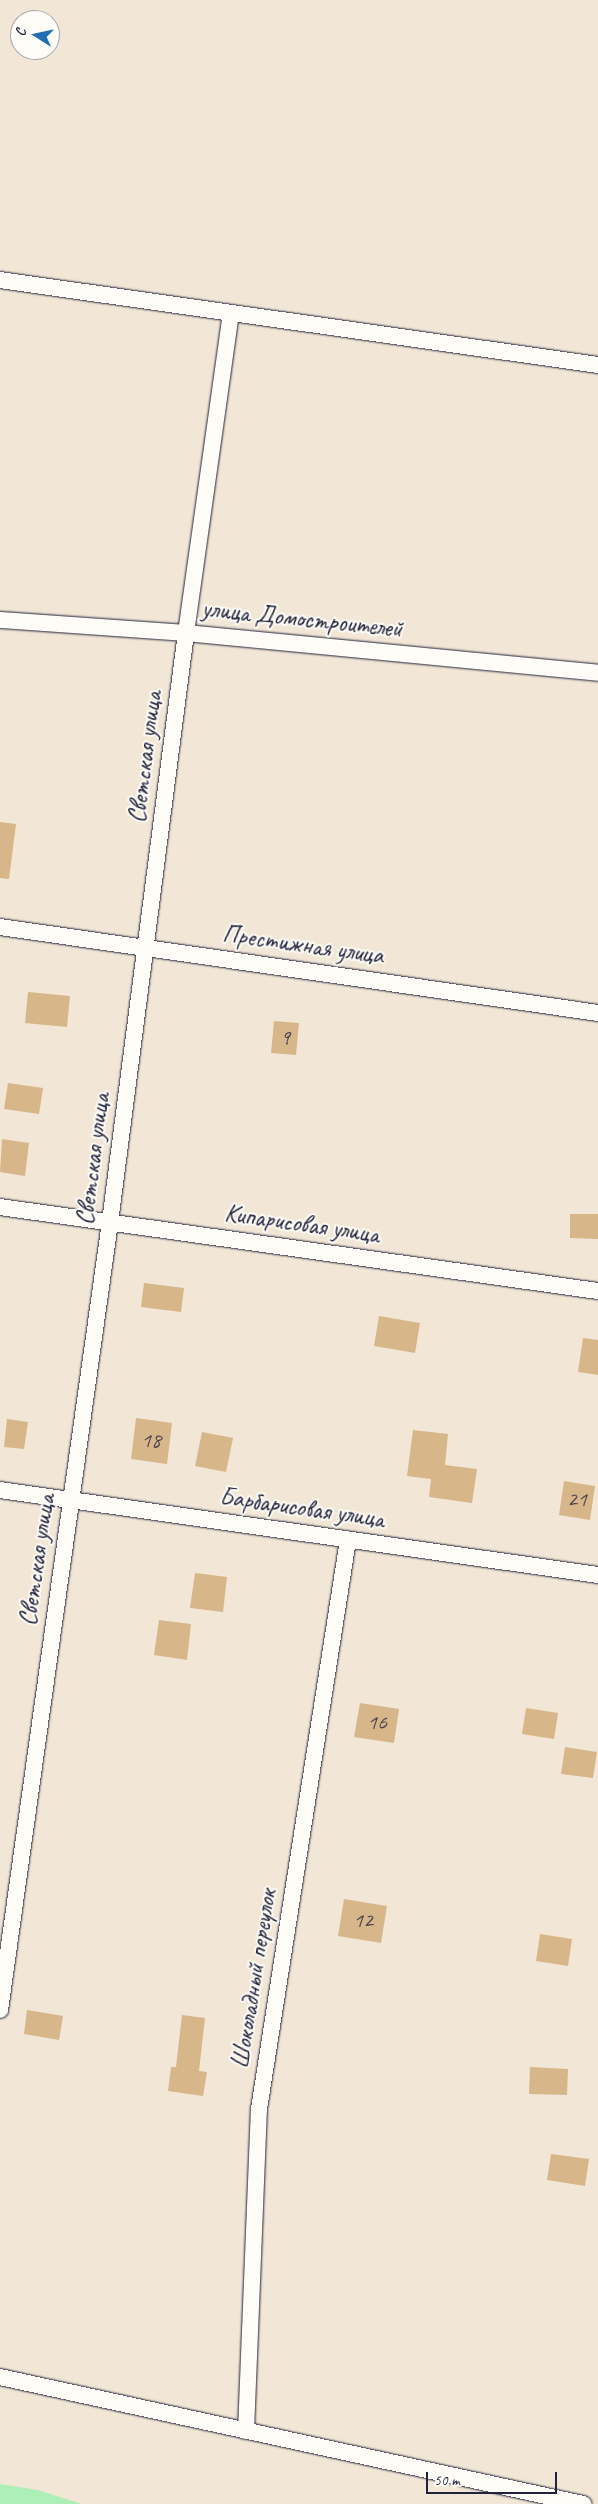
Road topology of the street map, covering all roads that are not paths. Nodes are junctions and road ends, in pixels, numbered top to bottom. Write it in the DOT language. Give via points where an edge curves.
graph roads {
  1 [pos="0,280"];
  2 [pos="231,314"];
  3 [pos="598,365"];
  4 [pos="0,620"];
  5 [pos="186,633"];
  6 [pos="598,673"];
  7 [pos="0,927"];
  8 [pos="145,948"];
  9 [pos="598,1013"];
  10 [pos="0,1207"];
  11 [pos="110,1222"];
  12 [pos="598,1291"];
  13 [pos="0,1490"];
  14 [pos="71,1500"];
  15 [pos="348,1540"];
  16 [pos="598,1575"];
  17 [pos="0,2010"];
  18 [pos="0,2377"];
  19 [pos="246,2431"];
  20 [pos="583,2504"];
  1 -- 2 [label="street"];
  2 -- 3 [label="street"];
  2 -- 5 [label="street, Светская улица"];
  4 -- 5 [label="street, улица Домостроителей"];
  5 -- 6 [label="street, улица Домостроителей"];
  5 -- 8 [label="street, Светская улица"];
  7 -- 8 [label="street, Престижная улица"];
  8 -- 9 [label="street, Престижная улица"];
  8 -- 11 [label="street, Светская улица"];
  10 -- 11 [label="street, Кипарисовая улица"];
  11 -- 12 [label="street, Кипарисовая улица"];
  11 -- 14 [label="street, Светская улица"];
  13 -- 14 [label="street, Барбарисовая улица"];
  14 -- 15 [label="street, Барбарисовая улица"];
  14 -- 17 [label="street, Светская улица"];
  15 -- 16 [label="street, Барбарисовая улица"];
  15 -- 19 [label="street, Шоколадный переулок" via="259,2109"];
  18 -- 19 [label="street"];
  19 -- 20 [label="street"];
}
